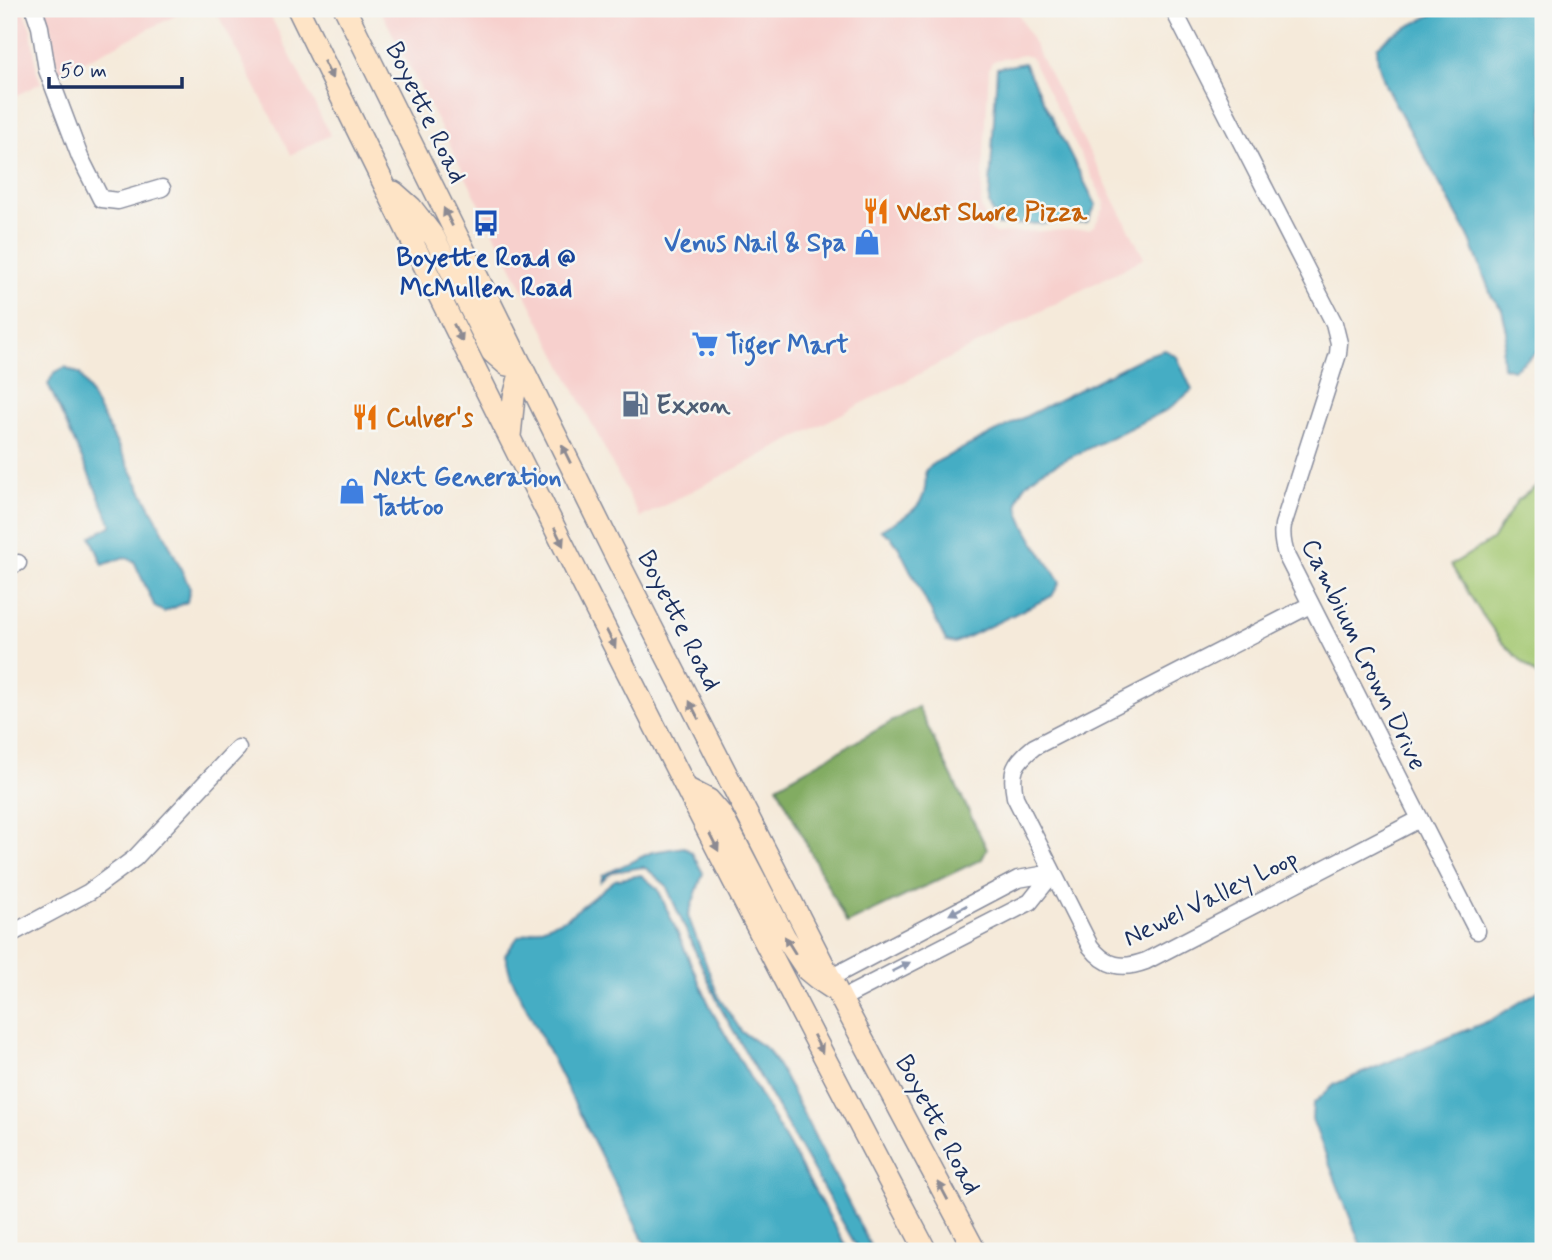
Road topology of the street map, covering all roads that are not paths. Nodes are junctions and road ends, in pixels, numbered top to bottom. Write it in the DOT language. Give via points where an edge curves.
graph roads {
  1 [pos="34,9"];
  2 [pos="298,9"];
  3 [pos="345,9"];
  4 [pos="1173,9"];
  5 [pos="384,184"];
  6 [pos="162,188"];
  7 [pos="522,366"];
  8 [pos="510,437"];
  9 [pos="1310,606"];
  10 [pos="238,748"];
  11 [pos="686,788"];
  12 [pos="1420,819"];
  13 [pos="1053,873"];
  14 [pos="1477,931"];
  15 [pos="9,935"];
  16 [pos="836,989"];
  17 [pos="926,1251"];
  18 [pos="975,1251"];
  1 -- 6 [label="street" via="47,70 80,157 102,199 118,201"];
  2 -- 5 [label="main road, one-way"];
  7 -- 3 [label="main road, Boyette Road, one-way"];
  4 -- 9 [label="street, Cambium Crown Drive" via="1337,334 1338,354 1281,535"];
  5 -- 7 [label="main road" via="411,207 434,236 492,352 507,365"];
  5 -- 8 [label="main road, one-way"];
  7 -- 8 [label="main road"];
  16 -- 7 [label="main road, Boyette Road, one-way"];
  8 -- 11 [label="main road, one-way"];
  9 -- 12 [label="street, Cambium Crown Drive"];
  9 -- 13 [label="street, Newel Valley Loop" via="1022,757 1014,768 1014,797"];
  10 -- 15 [label="street" via="135,858 89,892"];
  16 -- 11 [label="main road, one-way" via="807,970 785,937 721,814 709,800"];
  11 -- 17 [label="main road, one-way"];
  12 -- 13 [label="street, Newel Valley Loop" via="1133,966 1107,963 1097,956"];
  12 -- 14 [label="street, Cambium Crown Drive"];
  13 -- 16 [label="street, one-way" via="1018,879"];
  16 -- 13 [label="street, one-way" via="1030,902"];
  18 -- 16 [label="main road, Boyette Road, one-way"];
}
